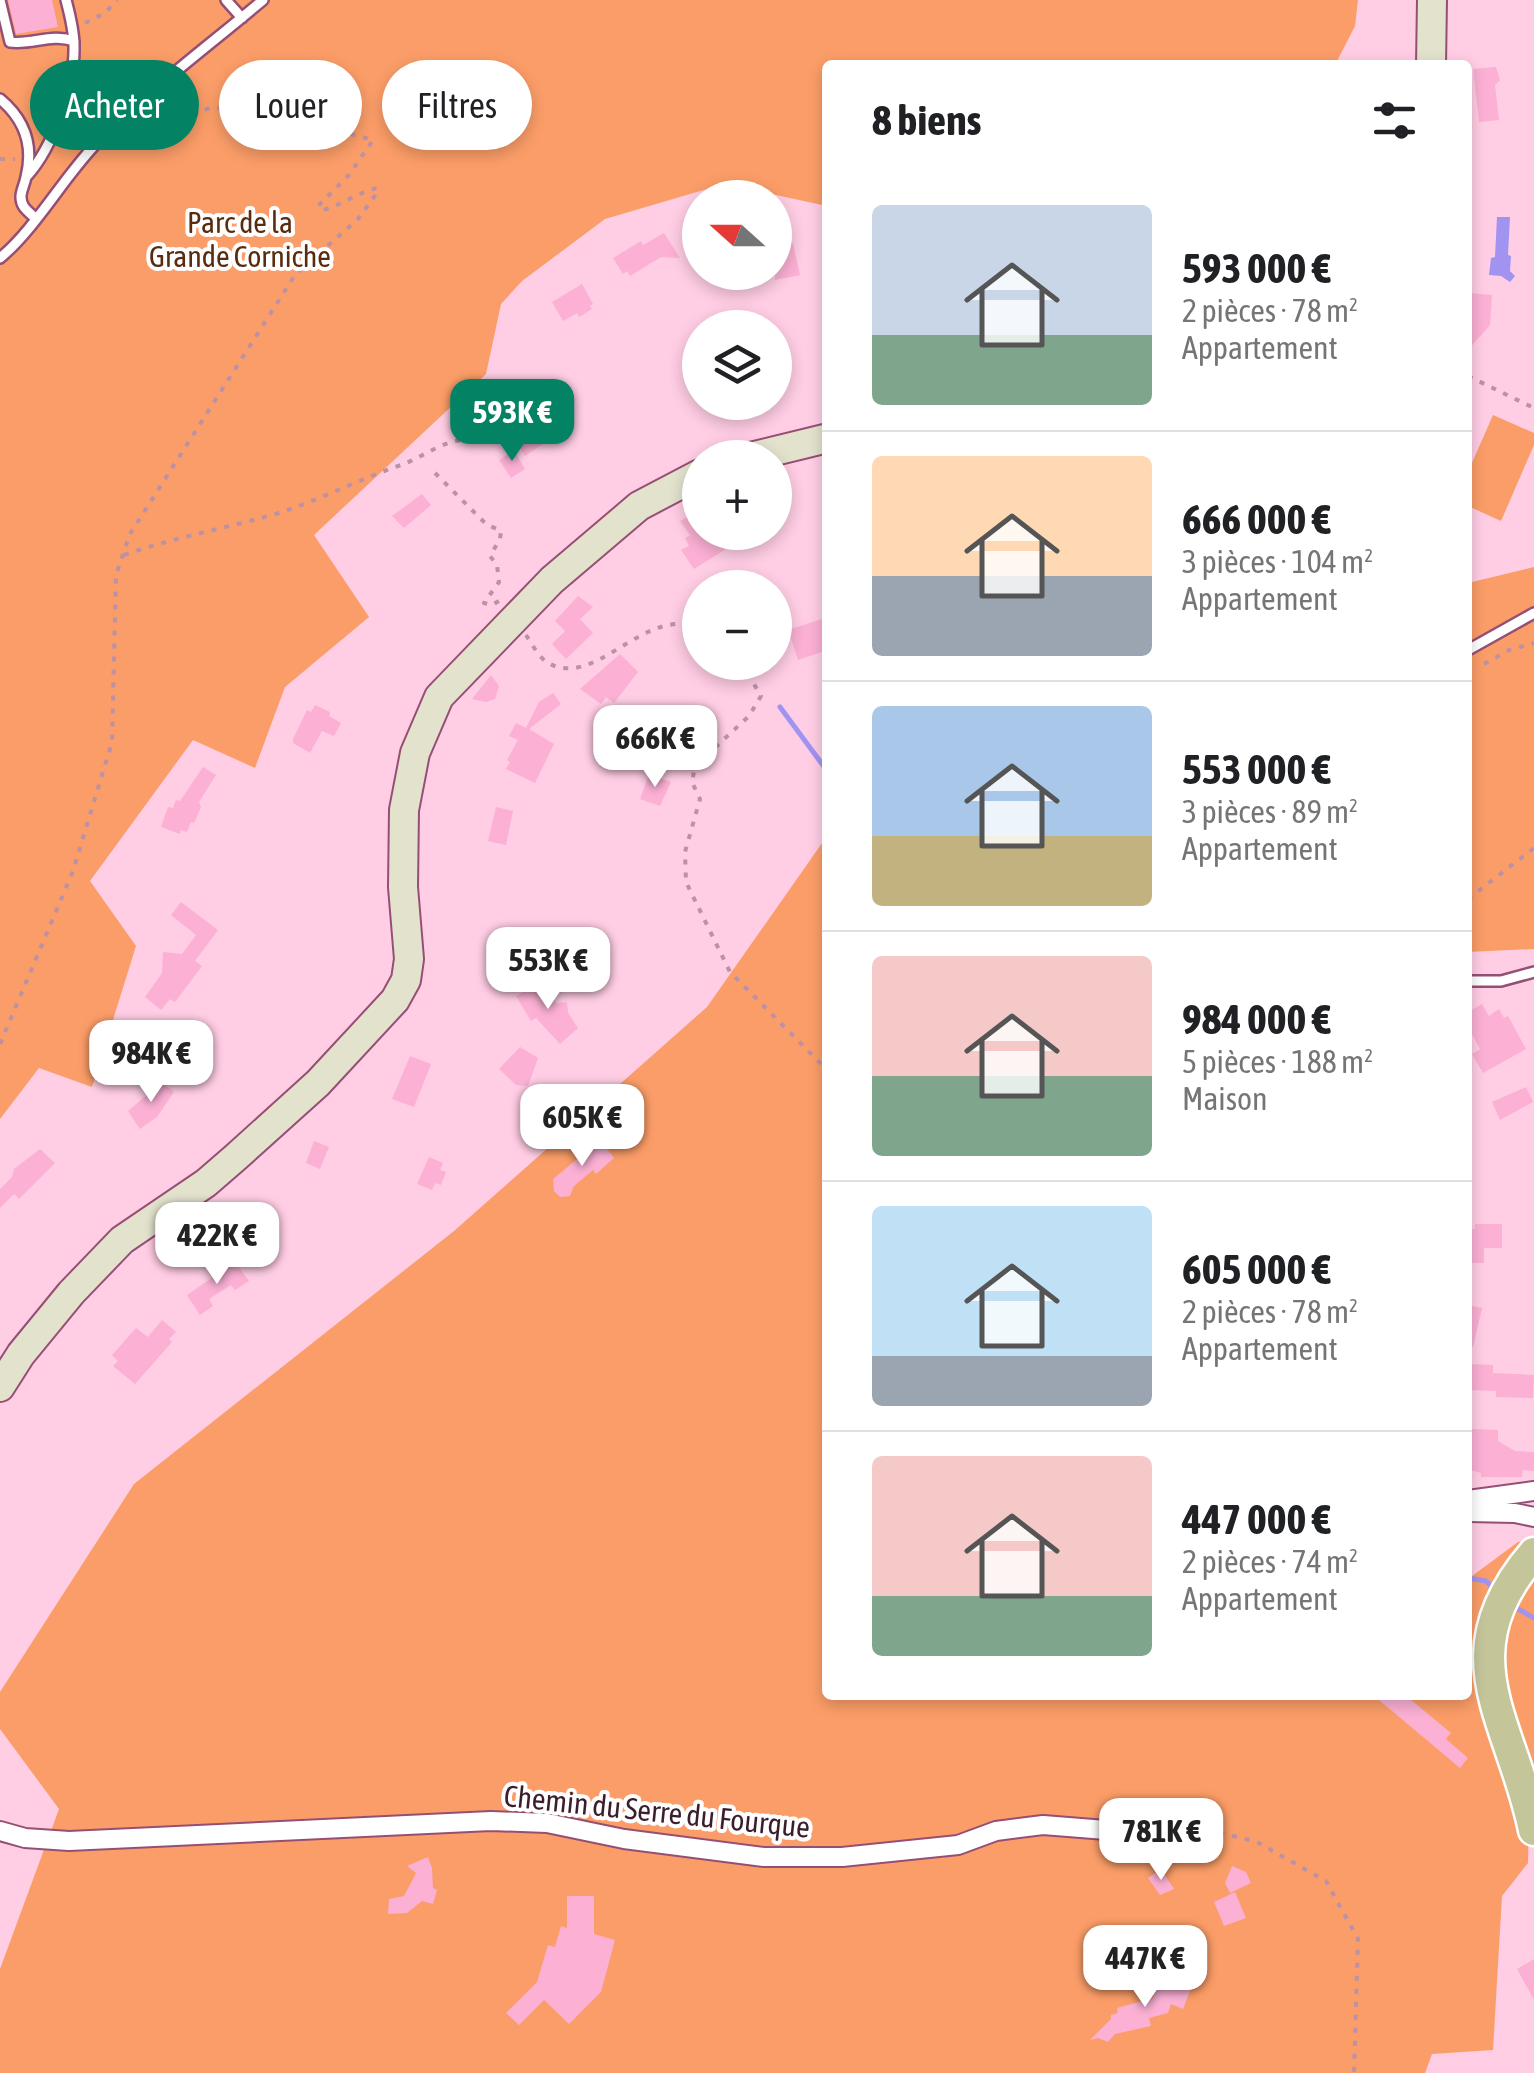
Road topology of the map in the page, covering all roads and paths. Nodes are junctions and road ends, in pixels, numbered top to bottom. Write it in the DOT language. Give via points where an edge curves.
graph roads {
  1 [pos="0,0"];
  2 [pos="66,0"];
  3 [pos="117,0"];
  4 [pos="226,0"];
  5 [pos="263,0"];
  6 [pos="1432,0"];
  7 [pos="242,18"];
  8 [pos="72,27"];
  9 [pos="74,41"];
  10 [pos="190,60"];
  11 [pos="1431,60"];
  12 [pos="0,99"];
  13 [pos="199,112"];
  14 [pos="91,150"];
  15 [pos="26,176"];
  16 [pos="35,218"];
  17 [pos="0,258"];
  18 [pos="1472,378"];
  19 [pos="1534,408"];
  20 [pos="822,439"];
  21 [pos="472,441"];
  22 [pos="792,447"];
  23 [pos="435,473"];
  24 [pos="682,484"];
  25 [pos="124,555"];
  26 [pos="1534,612"];
  27 [pos="513,618"];
  28 [pos="682,624"];
  29 [pos="1534,643"];
  30 [pos="1472,648"];
  31 [pos="1484,664"];
  32 [pos="752,680"];
  33 [pos="1534,848"];
  34 [pos="1472,897"];
  35 [pos="1534,972"];
  36 [pos="1472,981"];
  37 [pos="0,1044"];
  38 [pos="822,1065"];
  39 [pos="0,1387"];
  40 [pos="1534,1491"];
  41 [pos="1472,1499"];
  42 [pos="1472,1512"];
  43 [pos="1534,1517"];
  44 [pos="1534,1554"];
  45 [pos="1481,1673"];
  46 [pos="0,1830"];
  47 [pos="1534,1830"];
  48 [pos="1154,1850"];
  49 [pos="1354,2073"];
  1 -- 9 [label="lane" via="10,42 57,36"];
  2 -- 8 [label="lane"];
  3 -- 8 [label="path"];
  4 -- 7 [label="lane"];
  5 -- 7 [label="lane"];
  6 -- 11 [label="main road"];
  7 -- 10 [label="lane"];
  8 -- 9 [label="lane"];
  9 -- 15 [label="lane" via="55,130 44,157"];
  12 -- 15 [label="lane" via="26,132"];
  13 -- 25 [label="path" via="252,108 260,114 270,102 286,116 296,104 308,114 328,100 325,126 346,120 347,134 373,140 318,206 338,206 366,190 378,193 294,275 130,534"];
  14 -- 16 [label="lane"];
  15 -- 16 [label="lane" via="22,205"];
  16 -- 17 [label="lane"];
  18 -- 19 [label="path"];
  20 -- 22 [label="main road"];
  21 -- 25 [label="path" via="454,441 288,510"];
  23 -- 27 [label="path" via="501,531 490,556 498,582 484,603 508,599 505,610"];
  24 -- 27 [label="main road" via="640,506"];
  25 -- 37 [label="path" via="116,575 112,742 73,870"];
  26 -- 30 [label="lane"];
  27 -- 28 [label="path" via="544,660 570,669 588,666 648,630"];
  27 -- 39 [label="main road" via="440,696 416,752 402,842 410,959 395,1000 236,1157 122,1240 58,1308"];
  29 -- 31 [label="path"];
  32 -- 38 [label="path" via="761,696 749,716 695,766 692,782 700,799 684,852 686,882 730,972"];
  33 -- 34 [label="path"];
  35 -- 36 [label="lane"];
  40 -- 41 [label="street"];
  42 -- 43 [label="street"];
  44 -- 45 [label="main road" via="1500,1610"];
  45 -- 47 [label="main road"];
  46 -- 48 [label="street, Chemin du Serre du Fourque" via="69,1841 547,1823 624,1839 806,1859 958,1845 1042,1825 1106,1830"];
  48 -- 49 [label="path" via="1206,1846 1221,1833 1257,1842 1326,1881 1358,1939"];
}
